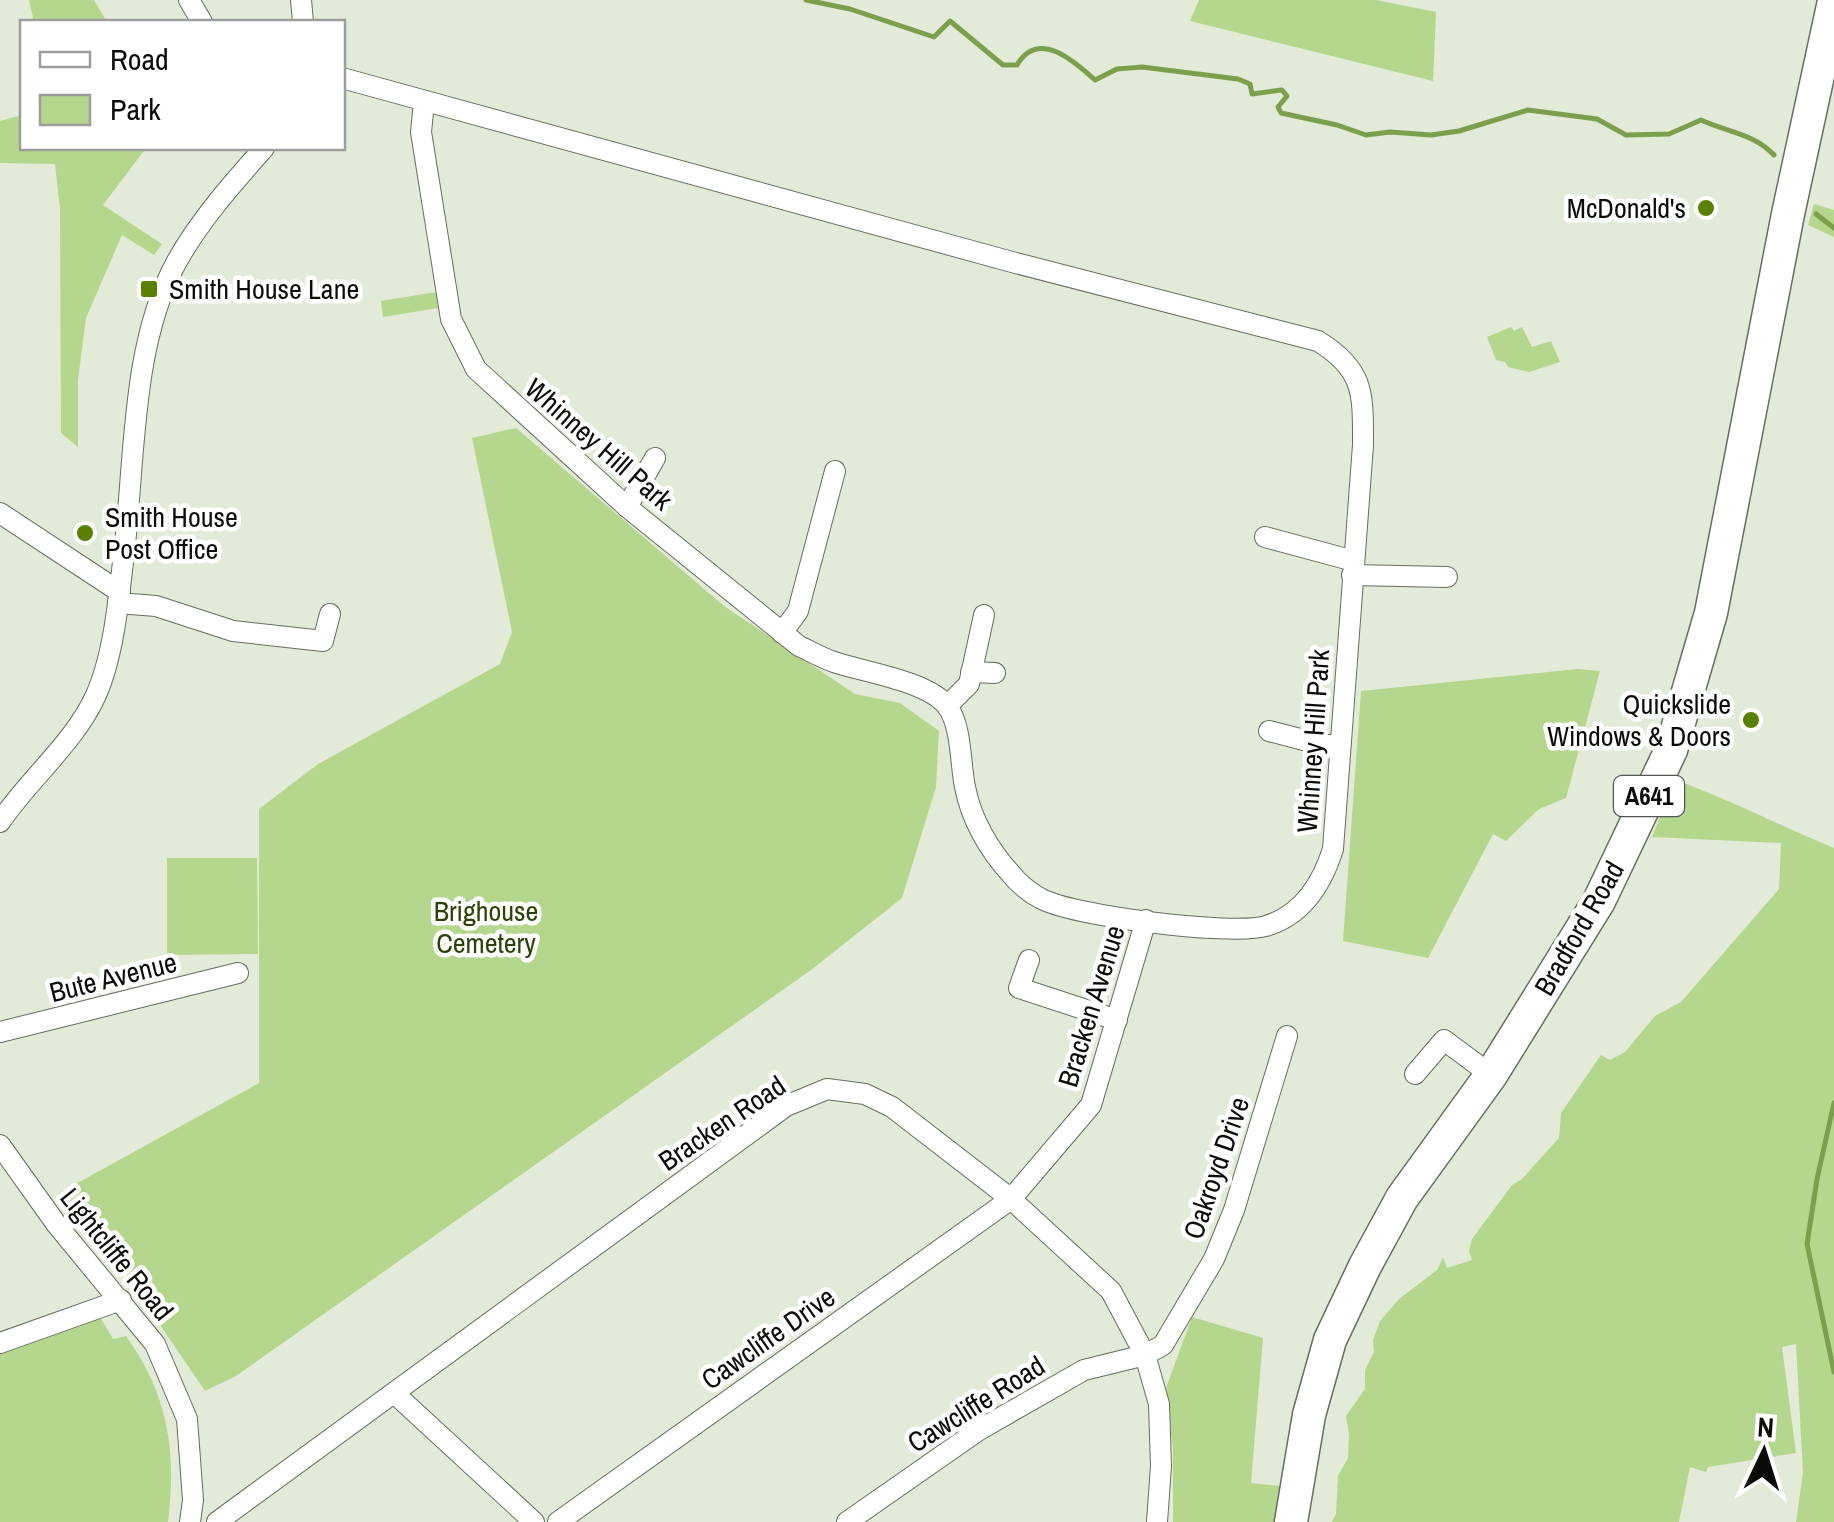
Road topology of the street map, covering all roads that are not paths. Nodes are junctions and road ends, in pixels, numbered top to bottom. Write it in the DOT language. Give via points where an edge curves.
graph roads {
  1 [pos="1834,0"];
  2 [pos="345,79"];
  3 [pos="424,102"];
  4 [pos="262,150"];
  5 [pos="654,458"];
  6 [pos="836,471"];
  7 [pos="627,508"];
  8 [pos="0,513"];
  9 [pos="1265,537"];
  10 [pos="1353,568"];
  11 [pos="1447,577"];
  12 [pos="119,597"];
  13 [pos="330,614"];
  14 [pos="984,615"];
  15 [pos="782,633"];
  16 [pos="971,672"];
  17 [pos="995,672"];
  18 [pos="946,706"];
  19 [pos="1268,731"];
  20 [pos="1340,746"];
  21 [pos="0,822"];
  22 [pos="1146,920"];
  23 [pos="1029,960"];
  24 [pos="238,973"];
  25 [pos="1117,1020"];
  26 [pos="0,1032"];
  27 [pos="1287,1036"];
  28 [pos="1416,1074"];
  29 [pos="1491,1075"];
  30 [pos="0,1145"];
  31 [pos="1011,1199"];
  32 [pos="121,1300"];
  33 [pos="0,1343"];
  34 [pos="1145,1355"];
  35 [pos="394,1392"];
  36 [pos="190,1522"];
  37 [pos="217,1522"];
  38 [pos="534,1522"];
  39 [pos="558,1522"];
  40 [pos="847,1522"];
  41 [pos="1157,1522"];
  42 [pos="1291,1522"];
  1 -- 29 [label="main road, Bradford Road / A641" via="1711,613 1671,750 1599,901"];
  2 -- 3 [label="street, Whinney Hill Park"];
  3 -- 7 [label="street, Whinney Hill Park" via="421,132 451,319 476,370"];
  3 -- 10 [label="street, Whinney Hill Park" via="1318,341 1349,366 1363,397"];
  4 -- 12 [label="street" via="189,243 159,306 140,387"];
  5 -- 7 [label="street"];
  6 -- 15 [label="street" via="798,611"];
  7 -- 15 [label="street, Whinney Hill Park"];
  8 -- 12 [label="street"];
  9 -- 10 [label="street"];
  10 -- 11 [label="street"];
  10 -- 20 [label="street, Whinney Hill Park"];
  12 -- 13 [label="street" via="234,631 323,640"];
  12 -- 21 [label="street" via="98,692"];
  14 -- 16 [label="street"];
  15 -- 18 [label="street, Whinney Hill Park" via="831,661 930,692"];
  16 -- 17 [label="street"];
  16 -- 18 [label="street" via="969,684"];
  18 -- 22 [label="street, Whinney Hill Park" via="976,823 1013,877 1041,899 1073,910"];
  19 -- 20 [label="street"];
  20 -- 22 [label="street, Whinney Hill Park" via="1333,849 1311,896 1278,920 1242,930"];
  22 -- 25 [label="street, Bracken Avenue"];
  23 -- 25 [label="street" via="1019,988"];
  24 -- 26 [label="street, Bute Avenue"];
  25 -- 31 [label="street, Bracken Avenue" via="1091,1105"];
  27 -- 34 [label="street, Oakroyd Drive" via="1214,1259 1163,1345"];
  28 -- 29 [label="street" via="1444,1040"];
  29 -- 42 [label="main road, Bradford Road / A641" via="1402,1198 1330,1340 1309,1414"];
  30 -- 32 [label="street, Lightcliffe Road"];
  31 -- 34 [label="street, Bracken Road" via="1111,1290"];
  31 -- 35 [label="street, Bracken Road" via="892,1107 865,1094 827,1089 786,1106"];
  31 -- 39 [label="street, Cawcliffe Drive"];
  32 -- 33 [label="street"];
  32 -- 36 [label="street, Lightcliffe Road" via="156,1344 187,1419"];
  34 -- 40 [label="street, Cawcliffe Road" via="1084,1370 979,1430"];
  34 -- 41 [label="street, Bracken Road" via="1159,1404"];
  35 -- 37 [label="street, Bracken Road"];
  35 -- 38 [label="street"];
}
